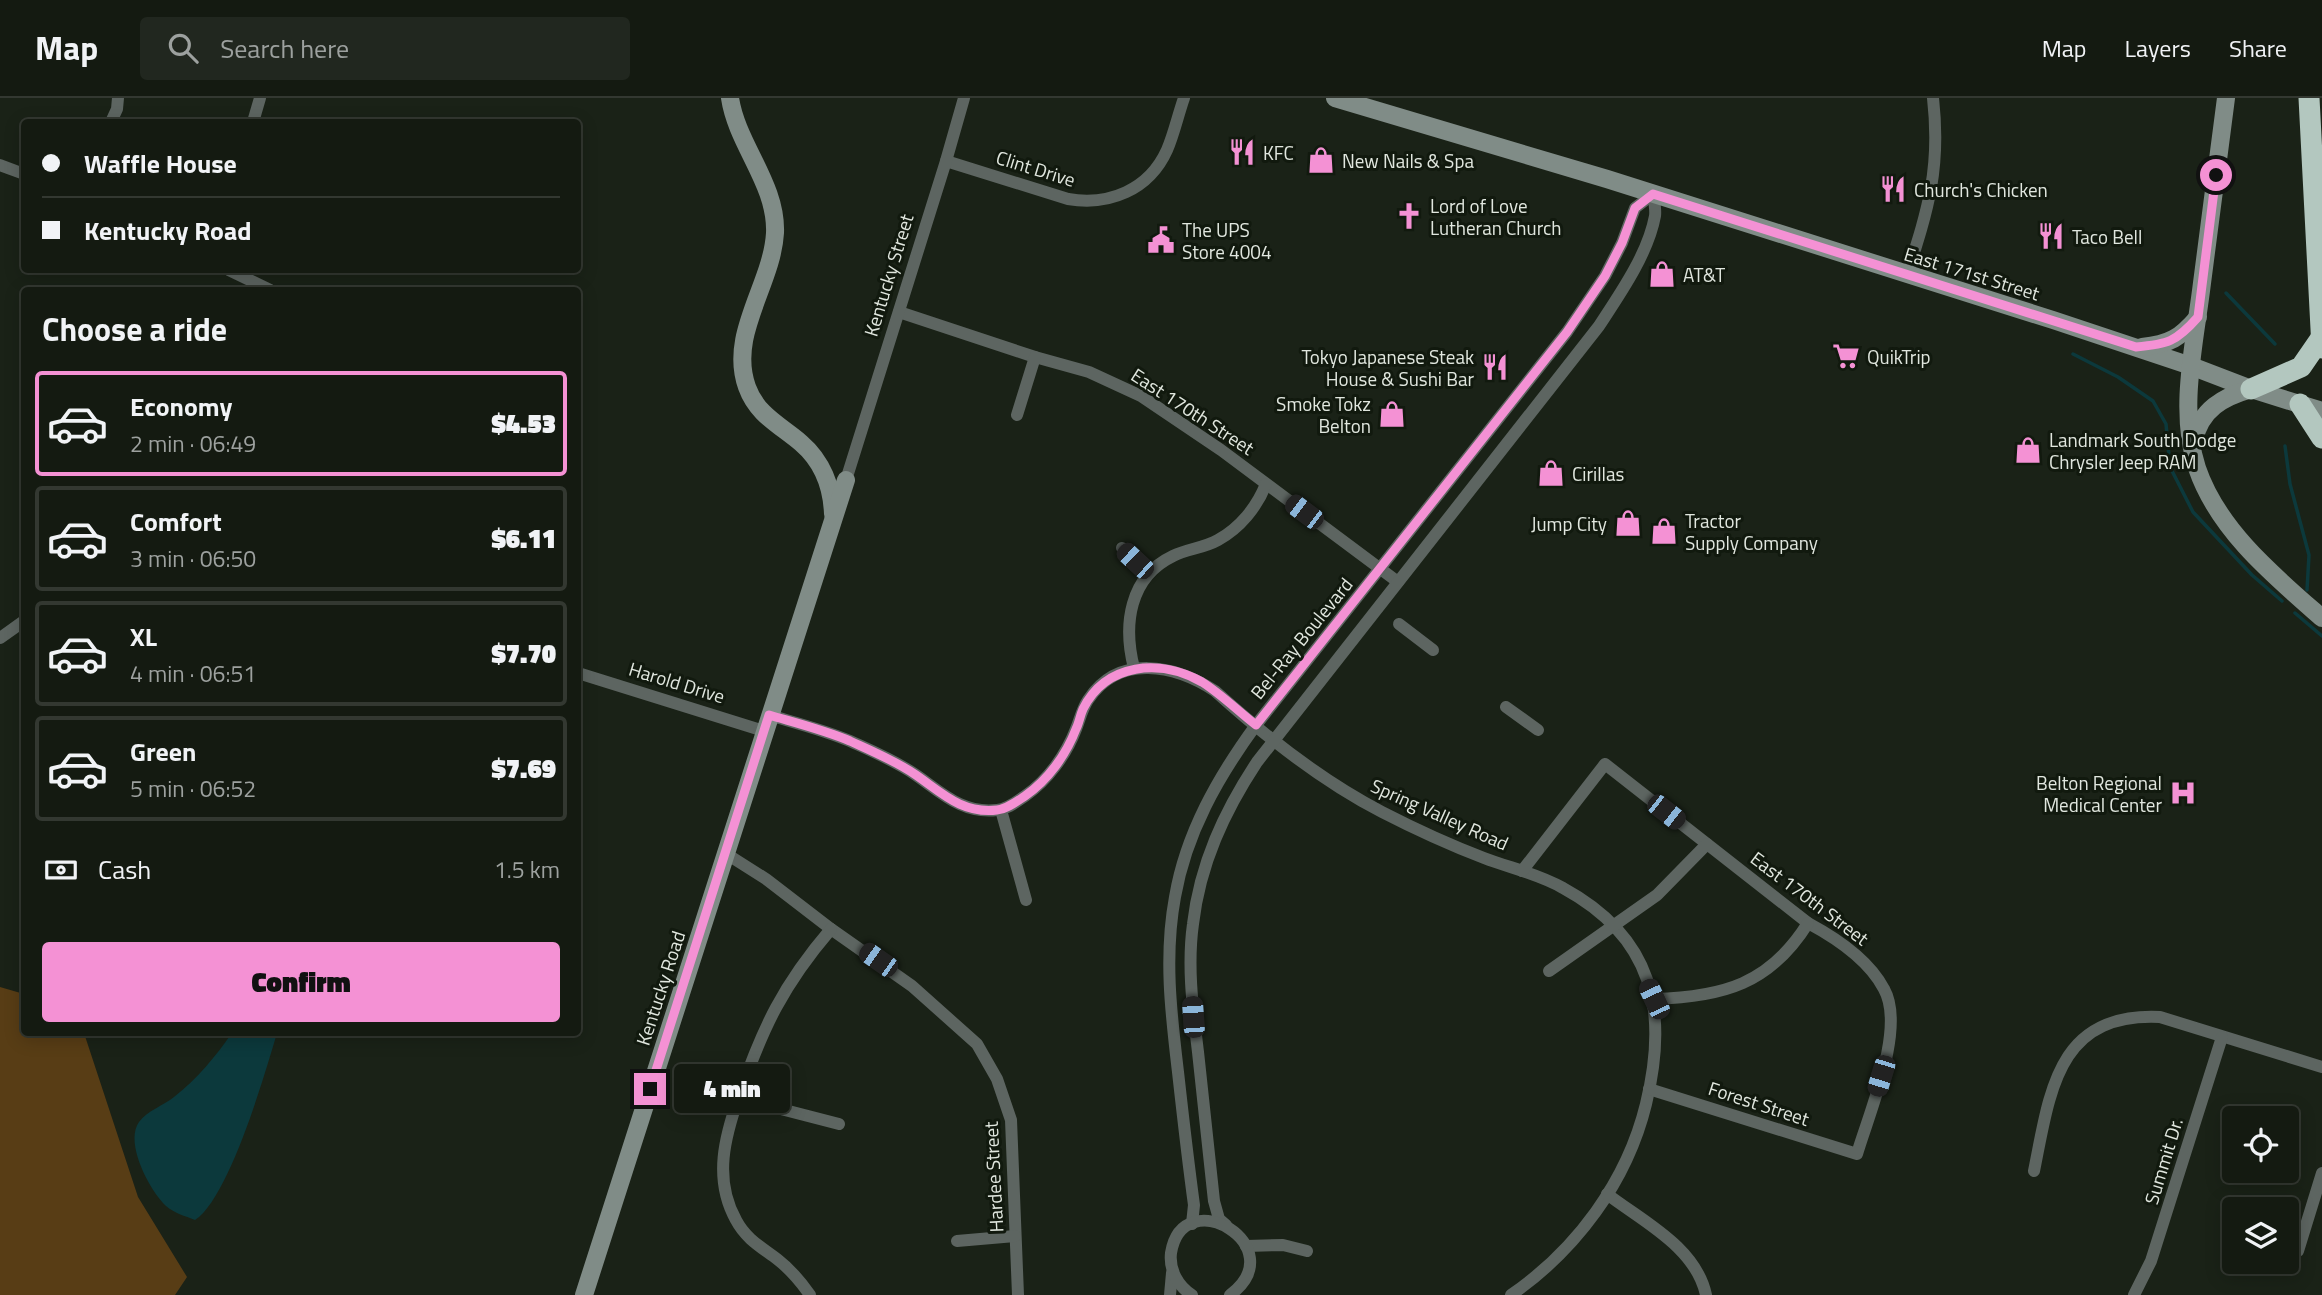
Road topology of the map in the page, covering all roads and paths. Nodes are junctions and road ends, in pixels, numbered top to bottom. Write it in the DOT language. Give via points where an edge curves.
graph roads {
  1 [pos="118,98"];
  2 [pos="260,98"];
  3 [pos="730,98"];
  4 [pos="964,98"];
  5 [pos="1184,98"];
  6 [pos="1335,98"];
  7 [pos="1933,98"];
  8 [pos="2226,98"];
  9 [pos="2309,98"];
  10 [pos="112,119"];
  11 [pos="254,119"];
  12 [pos="946,161"];
  13 [pos="0,165"];
  14 [pos="21,173"];
  15 [pos="1653,194"];
  16 [pos="235,273"];
  17 [pos="1907,275"];
  18 [pos="264,287"];
  19 [pos="1595,294"];
  20 [pos="1612,305"];
  21 [pos="899,312"];
  22 [pos="2198,317"];
  23 [pos="2321,338"];
  24 [pos="2136,347"];
  25 [pos="2322,348"];
  26 [pos="1035,357"];
  27 [pos="2192,366"];
  28 [pos="2251,389"];
  29 [pos="2300,404"];
  30 [pos="2322,411"];
  31 [pos="1017,415"];
  32 [pos="1501,415"];
  33 [pos="1518,429"];
  34 [pos="2322,438"];
  35 [pos="2192,446"];
  36 [pos="848,472"];
  37 [pos="828,484"];
  38 [pos="1266,484"];
  39 [pos="833,520"];
  40 [pos="1122,548"];
  41 [pos="1381,568"];
  42 [pos="1148,573"];
  43 [pos="1398,582"];
  44 [pos="2322,618"];
  45 [pos="21,623"];
  46 [pos="1399,624"];
  47 [pos="0,638"];
  48 [pos="1433,650"];
  49 [pos="1134,668"];
  50 [pos="581,674"];
  51 [pos="1506,707"];
  52 [pos="767,723"];
  53 [pos="1256,725"];
  54 [pos="1538,730"];
  55 [pos="1274,740"];
  56 [pos="1001,810"];
  57 [pos="1707,844"];
  58 [pos="725,853"];
  59 [pos="1521,871"];
  60 [pos="1026,900"];
  61 [pos="1808,923"];
  62 [pos="1615,926"];
  63 [pos="831,929"];
  64 [pos="1169,951"];
  65 [pos="1191,952"];
  66 [pos="1549,971"];
  67 [pos="1654,999"];
  68 [pos="2222,1037"];
  69 [pos="2322,1067"];
  70 [pos="1649,1089"];
  71 [pos="738,1098"];
  72 [pos="839,1124"];
  73 [pos="1857,1154"];
  74 [pos="2034,1171"];
  75 [pos="2322,1173"];
  76 [pos="1606,1194"];
  77 [pos="1192,1224"];
  78 [pos="1226,1225"];
  79 [pos="1015,1236"];
  80 [pos="957,1241"];
  81 [pos="1246,1246"];
  82 [pos="2299,1248"];
  83 [pos="1307,1251"];
  84 [pos="1172,1269"];
  85 [pos="1243,1288"];
  86 [pos="584,1295"];
  87 [pos="810,1295"];
  88 [pos="1018,1295"];
  89 [pos="1170,1295"];
  90 [pos="1192,1295"];
  91 [pos="1230,1295"];
  92 [pos="1511,1295"];
  93 [pos="1706,1295"];
  94 [pos="2134,1295"];
  1 -- 10 [label="street"];
  2 -- 11 [label="street"];
  3 -- 37 [label="street" via="774,218 772,249 743,344 743,372 757,407 813,455"];
  4 -- 12 [label="street, Kentucky Street"];
  5 -- 12 [label="street, Clint Drive" via="1159,164 1139,185 1112,198 1068,199"];
  6 -- 15 [label="street, East 171st Street"];
  7 -- 17 [label="street" via="1934,177"];
  8 -- 22 [label="street"];
  9 -- 23 [label="highway"];
  12 -- 21 [label="street, Kentucky Street"];
  13 -- 14 [label="street"];
  15 -- 17 [label="street, East 171st Street"];
  15 -- 19 [label="street, Bel-Ray Boulevard" via="1635,208"];
  15 -- 20 [label="street" via="1656,214 1647,239"];
  16 -- 18 [label="street"];
  17 -- 24 [label="street, East 171st Street"];
  19 -- 20 [label="street"];
  19 -- 32 [label="street, Bel-Ray Boulevard"];
  20 -- 33 [label="street"];
  21 -- 26 [label="street, East 170th Street"];
  21 -- 36 [label="street, Kentucky Street"];
  22 -- 24 [label="street" via="2182,335 2162,344"];
  22 -- 27 [label="street"];
  23 -- 25 [label="highway"];
  23 -- 28 [label="highway" via="2301,367"];
  24 -- 27 [label="street, East 171st Street"];
  26 -- 31 [label="street"];
  26 -- 38 [label="street, East 170th Street" via="1089,372 1141,396"];
  27 -- 28 [label="street, East 171st Street"];
  27 -- 35 [label="street"];
  28 -- 29 [label="street, East 171st Street"];
  28 -- 35 [label="street" via="2210,408 2197,425"];
  29 -- 30 [label="street, East 171st Street"];
  29 -- 34 [label="highway"];
  32 -- 33 [label="street"];
  32 -- 41 [label="street, Bel-Ray Boulevard"];
  33 -- 43 [label="street"];
  35 -- 44 [label="street" via="2209,493 2239,538"];
  36 -- 37 [label="street"];
  36 -- 39 [label="street"];
  37 -- 39 [label="street"];
  38 -- 41 [label="street, East 170th Street"];
  38 -- 42 [label="street" via="1255,506 1233,530 1202,548 1173,556"];
  39 -- 52 [label="street"];
  40 -- 42 [label="street"];
  41 -- 43 [label="street, East 170th Street"];
  41 -- 53 [label="street, Bel-Ray Boulevard"];
  42 -- 49 [label="street" via="1133,597 1129,615"];
  43 -- 55 [label="street"];
  45 -- 47 [label="street"];
  46 -- 48 [label="street"];
  49 -- 53 [label="street, Spring Valley Road" via="1170,670 1200,681"];
  49 -- 56 [label="street, Spring Valley Road" via="1098,687 1057,764 1030,792"];
  50 -- 52 [label="street, Harold Drive"];
  51 -- 54 [label="street"];
  52 -- 56 [label="street" via="847,740 897,763 962,806"];
  52 -- 58 [label="street"];
  53 -- 55 [label="street, Spring Valley Road"];
  53 -- 64 [label="street, Bel-Ray Boulevard" via="1216,785 1198,823 1175,897"];
  55 -- 59 [label="street, Spring Valley Road" via="1309,768 1382,813"];
  55 -- 65 [label="street" via="1239,790 1215,837 1198,893"];
  56 -- 60 [label="street"];
  57 -- 59 [label="street, East 170th Street" via="1605,764"];
  57 -- 61 [label="street, East 170th Street"];
  57 -- 62 [label="street" via="1657,895"];
  58 -- 63 [label="street, Hardee Street"];
  58 -- 86 [label="street, Kentucky Road"];
  59 -- 62 [label="street, Spring Valley Road" via="1583,899"];
  61 -- 67 [label="street" via="1784,956 1754,979 1683,998"];
  61 -- 73 [label="street, East 170th Street" via="1857,957 1885,989 1889,1003 1888,1050"];
  62 -- 66 [label="street"];
  62 -- 67 [label="street, Spring Valley Road" via="1637,955"];
  63 -- 71 [label="street" via="791,979 774,1009"];
  63 -- 79 [label="street, Hardee Street" via="921,993 977,1044 987,1059 1011,1120"];
  64 -- 65 [label="street"];
  64 -- 77 [label="street, Bel-Ray Boulevard" via="1171,1011 1194,1205"];
  65 -- 78 [label="street" via="1193,1017 1214,1201 1219,1219"];
  67 -- 70 [label="street, Spring Valley Road" via="1657,1029"];
  68 -- 69 [label="street"];
  68 -- 74 [label="street" via="2160,1017 2140,1016 2103,1026 2072,1051 2057,1073"];
  68 -- 94 [label="street, Summit Dr." via="2151,1261"];
  70 -- 73 [label="street, Forest Street"];
  70 -- 76 [label="street, Spring Valley Road" via="1636,1140"];
  71 -- 72 [label="street"];
  71 -- 87 [label="street" via="723,1149 734,1218 751,1241 778,1259"];
  75 -- 82 [label="street"];
  76 -- 92 [label="street, Spring Valley Road" via="1571,1244"];
  76 -- 93 [label="street" via="1679,1249 1695,1268"];
  77 -- 78 [label="street" via="1209,1220"];
  77 -- 84 [label="street" via="1176,1240"];
  78 -- 81 [label="street"];
  79 -- 80 [label="street"];
  79 -- 88 [label="street, Hardee Street"];
  81 -- 83 [label="street" via="1283,1245"];
  81 -- 85 [label="street" via="1249,1267"];
  84 -- 89 [label="street"];
  84 -- 90 [label="street"];
  85 -- 91 [label="street"];
}
